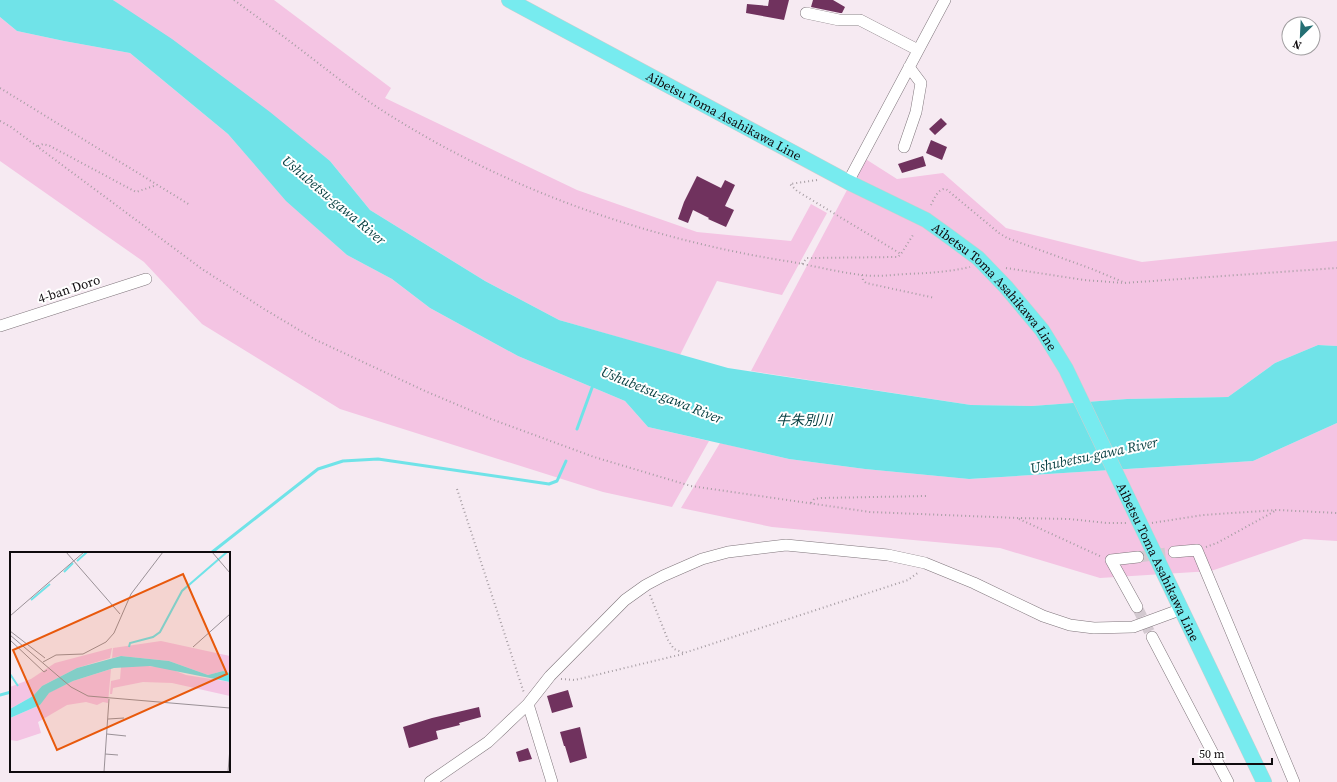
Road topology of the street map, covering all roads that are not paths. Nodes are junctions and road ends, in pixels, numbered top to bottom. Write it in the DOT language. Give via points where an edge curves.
graph roads {
  1 [pos="509,0"];
  2 [pos="945,0"];
  3 [pos="806,13"];
  4 [pos="918,50"];
  5 [pos="909,67"];
  6 [pos="904,147"];
  7 [pos="848,182"];
  8 [pos="146,279"];
  9 [pos="0,326"];
  10 [pos="1174,552"];
  11 [pos="1138,557"];
  12 [pos="1137,607"];
  13 [pos="1182,609"];
  14 [pos="1152,637"];
  15 [pos="528,704"];
  16 [pos="430,782"];
  17 [pos="552,782"];
  18 [pos="1228,782"];
  19 [pos="1264,782"];
  20 [pos="1294,782"];
  1 -- 7 [label="main road, Aibetsu Toma Asahikawa Line"];
  2 -- 4 [label="street"];
  3 -- 4 [label="street" via="839,20 860,20"];
  4 -- 5 [label="street"];
  5 -- 6 [label="street" via="921,83 916,112"];
  5 -- 7 [label="street"];
  7 -- 13 [label="main road, Aibetsu Toma Asahikawa Line" via="926,220 978,258 1042,330 1066,369"];
  8 -- 9 [label="street, 4-ban Doro"];
  10 -- 20 [label="street" via="1197,550"];
  11 -- 12 [label="street" via="1111,560"];
  13 -- 15 [label="street" via="1133,627 1094,628 1070,625 1043,616 925,563 888,555 786,545 728,552 702,560 646,585 625,600 550,676"];
  13 -- 19 [label="main road, Aibetsu Toma Asahikawa Line"];
  14 -- 18 [label="street"];
  15 -- 16 [label="street" via="488,742"];
  15 -- 17 [label="street"];
}
